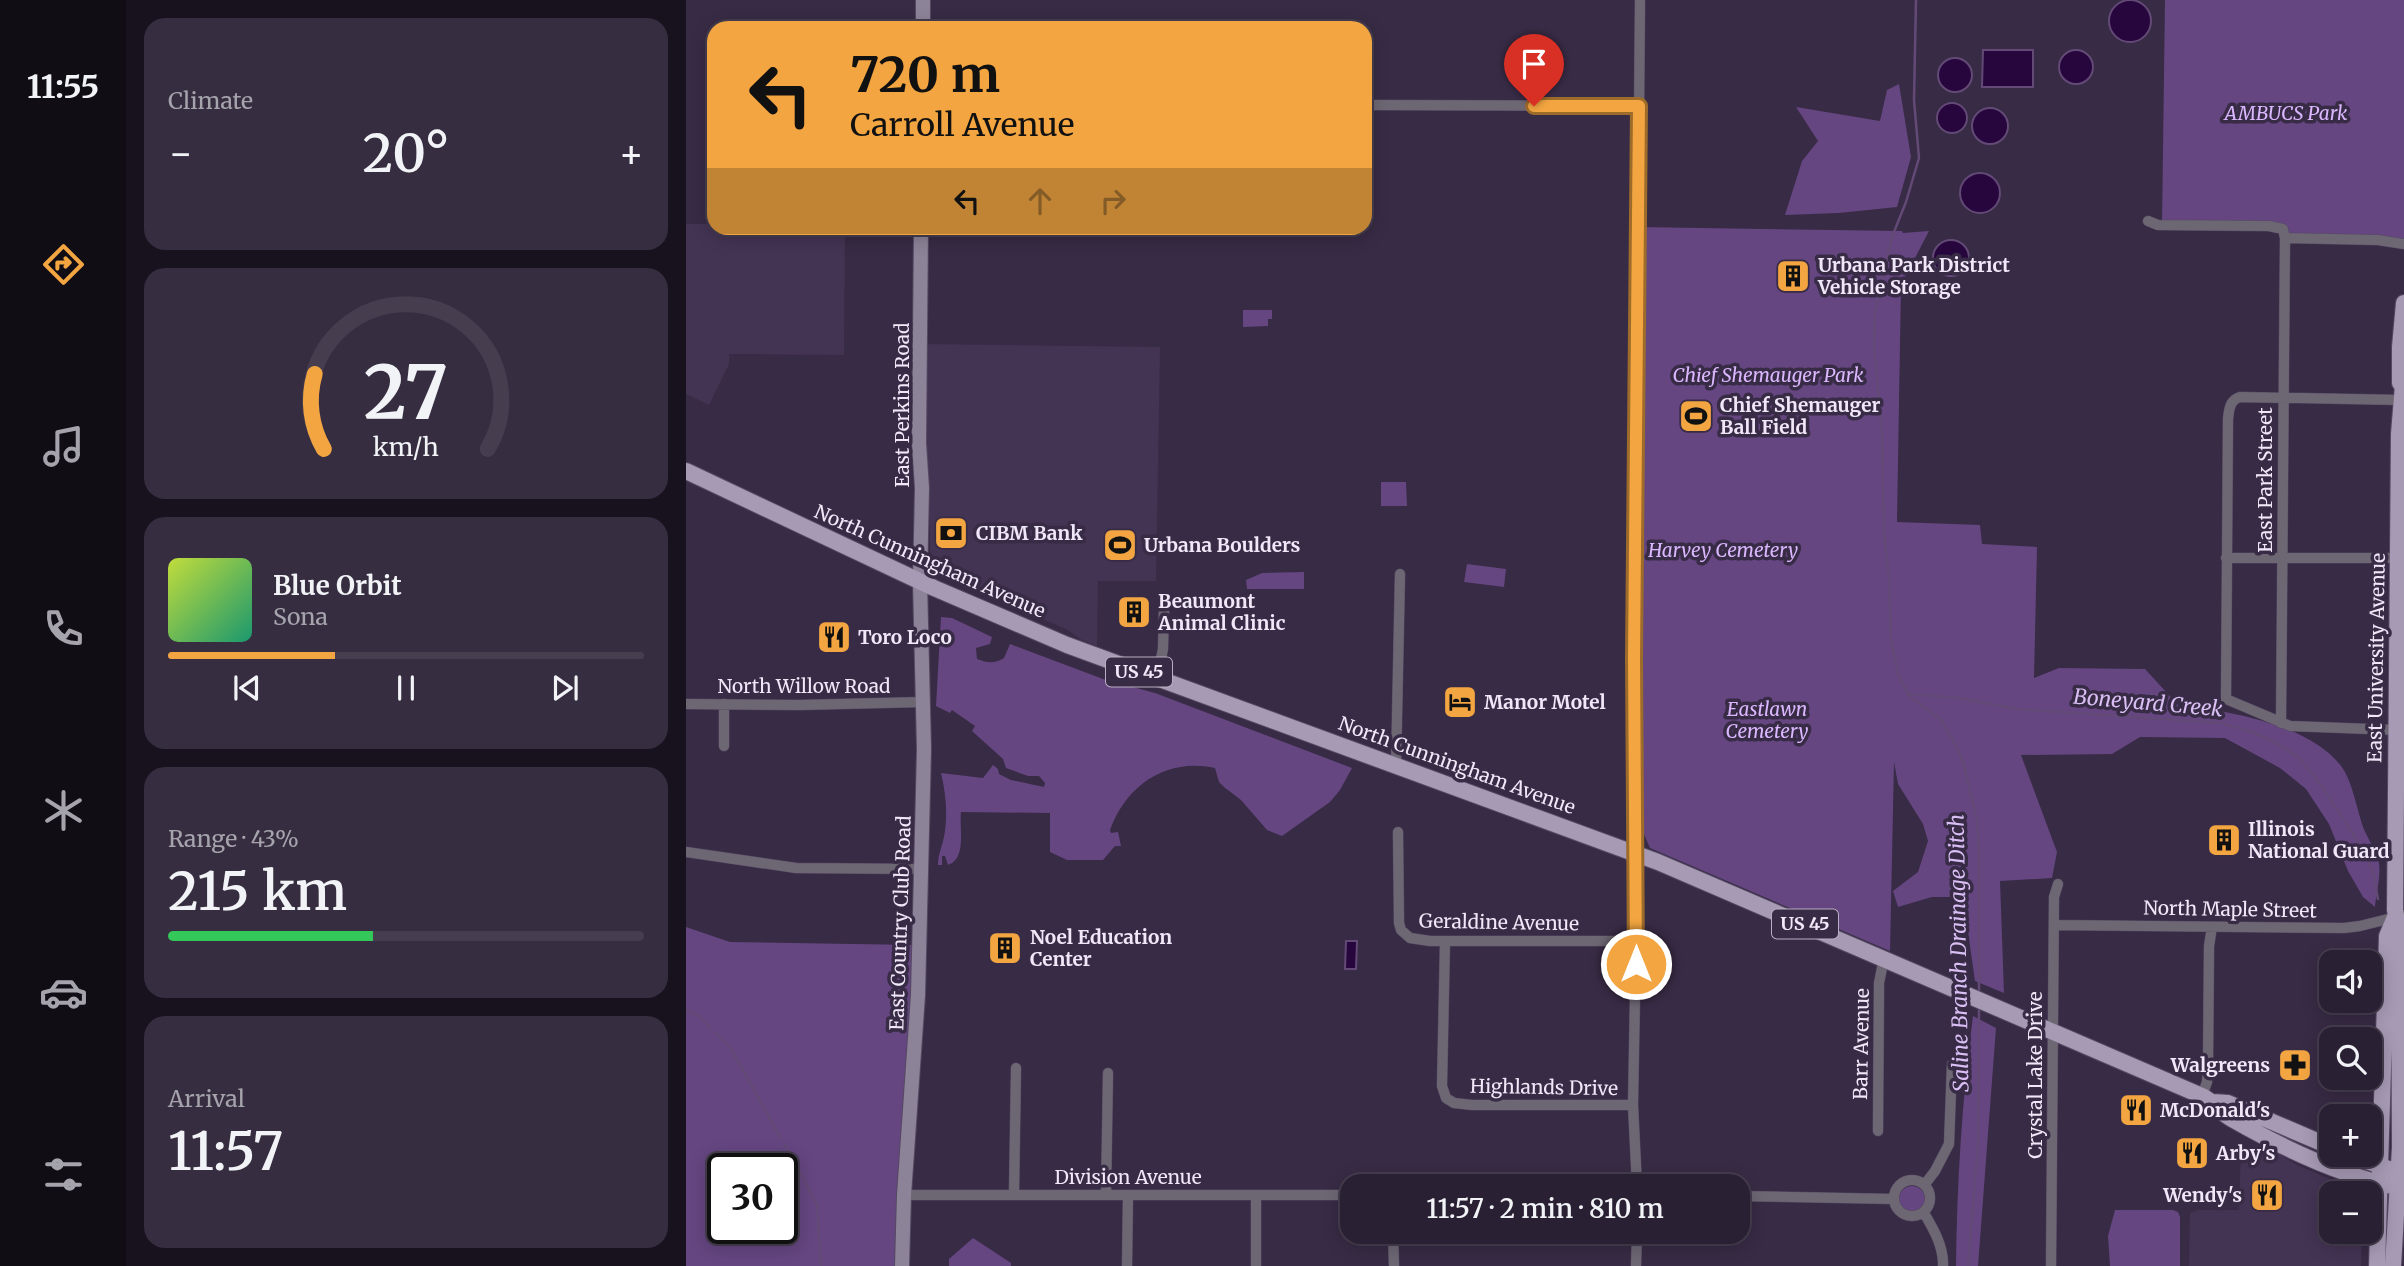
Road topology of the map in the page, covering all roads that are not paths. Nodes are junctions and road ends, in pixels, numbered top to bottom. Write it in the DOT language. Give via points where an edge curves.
graph roads {
  1 [pos="923,0"];
  2 [pos="1640,0"];
  3 [pos="923,21"];
  4 [pos="1372,105"];
  5 [pos="1639,106"];
  6 [pos="2148,221"];
  7 [pos="921,235"];
  8 [pos="2286,239"];
  9 [pos="2404,244"];
  10 [pos="2404,303"];
  11 [pos="2404,373"];
  12 [pos="2283,398"];
  13 [pos="2400,400"];
  14 [pos="686,471"];
  15 [pos="2226,558"];
  16 [pos="2282,558"];
  17 [pos="2398,558"];
  18 [pos="1400,574"];
  19 [pos="920,582"];
  20 [pos="1164,609"];
  21 [pos="1157,678"];
  22 [pos="923,702"];
  23 [pos="686,704"];
  24 [pos="724,704"];
  25 [pos="2281,723"];
  26 [pos="2396,730"];
  27 [pos="724,746"];
  28 [pos="1396,766"];
  29 [pos="1398,832"];
  30 [pos="686,852"];
  31 [pos="1637,853"];
  32 [pos="920,869"];
  33 [pos="2058,884"];
  34 [pos="2399,916"];
  35 [pos="2053,925"];
  36 [pos="2212,927"];
  37 [pos="1636,941"];
  38 [pos="1445,942"];
  39 [pos="1884,958"];
  40 [pos="2053,1032"];
  41 [pos="1952,1064"];
  42 [pos="1016,1068"];
  43 [pos="1108,1073"];
  44 [pos="2207,1099"];
  45 [pos="1633,1105"];
  46 [pos="2382,1121"];
  47 [pos="1878,1131"];
  48 [pos="2319,1142"];
  49 [pos="2402,1149"];
  50 [pos="2382,1167"];
  51 [pos="1636,1174"];
  52 [pos="2401,1180"];
  53 [pos="2370,1181"];
  54 [pos="2382,1183"];
  55 [pos="1925,1184"];
  56 [pos="1014,1194"];
  57 [pos="904,1195"];
  58 [pos="1106,1195"];
  59 [pos="1128,1195"];
  60 [pos="1256,1195"];
  61 [pos="1340,1195"];
  62 [pos="1750,1196"];
  63 [pos="1894,1199"];
  64 [pos="1924,1213"];
  65 [pos="2404,1227"];
  66 [pos="1393,1244"];
  67 [pos="1637,1244"];
  68 [pos="2378,1244"];
  69 [pos="2393,1246"];
  70 [pos="902,1266"];
  71 [pos="1127,1266"];
  72 [pos="1256,1266"];
  73 [pos="1394,1266"];
  74 [pos="1636,1266"];
  75 [pos="1943,1266"];
  76 [pos="2051,1266"];
  77 [pos="2377,1266"];
  78 [pos="2393,1266"];
  1 -- 3 [label="street"];
  2 -- 5 [label="street"];
  4 -- 5 [label="street"];
  5 -- 31 [label="street" via="1634,658"];
  6 -- 8 [label="street" via="2158,225 2269,226 2283,229"];
  7 -- 19 [label="street, East Perkins Road"];
  8 -- 9 [label="street"];
  8 -- 12 [label="street, East Park Street"];
  10 -- 13 [label="main road, East University Avenue"];
  11 -- 13 [label="main road, East University Avenue"];
  12 -- 13 [label="street"];
  12 -- 15 [label="street" via="2243,397 2235,399 2229,409"];
  12 -- 16 [label="street, East Park Street"];
  13 -- 17 [label="main road, East University Avenue"];
  14 -- 19 [label="main road, North Cunningham Avenue / US 45"];
  15 -- 16 [label="street"];
  15 -- 25 [label="street" via="2226,699"];
  16 -- 17 [label="street"];
  16 -- 25 [label="street, East Park Street"];
  17 -- 26 [label="main road, East University Avenue"];
  18 -- 28 [label="street"];
  19 -- 21 [label="main road, North Cunningham Avenue / US 45"];
  19 -- 22 [label="street, East Country Club Road"];
  20 -- 21 [label="street"];
  21 -- 28 [label="main road, North Cunningham Avenue / US 45"];
  22 -- 24 [label="street, North Willow Road"];
  22 -- 32 [label="street, East Country Club Road"];
  23 -- 24 [label="street, North Willow Road"];
  24 -- 27 [label="street"];
  25 -- 26 [label="street"];
  26 -- 34 [label="main road, East University Avenue"];
  28 -- 31 [label="main road, North Cunningham Avenue / US 45"];
  29 -- 38 [label="street, Geraldine Avenue" via="1399,923 1413,940"];
  30 -- 32 [label="street" via="796,869"];
  31 -- 37 [label="street"];
  31 -- 39 [label="main road, North Cunningham Avenue / US 45"];
  32 -- 57 [label="street, East Country Club Road" via="916,1038"];
  33 -- 35 [label="street, Crystal Lake Drive"];
  34 -- 36 [label="street, North Maple Street" via="2344,928"];
  34 -- 46 [label="main road, East University Avenue" via="2387,936"];
  34 -- 49 [label="main road, East University Avenue"];
  35 -- 36 [label="street, North Maple Street"];
  35 -- 40 [label="street, Crystal Lake Drive"];
  36 -- 44 [label="street"];
  37 -- 38 [label="street, Geraldine Avenue"];
  37 -- 45 [label="street"];
  38 -- 45 [label="street, Highlands Drive" via="1442,1086 1446,1098 1472,1105"];
  39 -- 40 [label="main road, North Cunningham Avenue / US 45"];
  39 -- 47 [label="street, Barr Avenue" via="1879,983"];
  40 -- 44 [label="main road, North Cunningham Avenue / US 45"];
  40 -- 76 [label="street, Crystal Lake Drive"];
  41 -- 55 [label="street" via="1949,1144"];
  42 -- 56 [label="street"];
  43 -- 58 [label="street"];
  44 -- 48 [label="main road, North Cunningham Avenue / US 45" via="2228,1102"];
  44 -- 53 [label="main road, North Cunningham Avenue / US 45" via="2228,1118"];
  45 -- 51 [label="street"];
  49 -- 52 [label="main road, East University Avenue"];
  50 -- 52 [label="main road"];
  52 -- 54 [label="main road, North Cunningham Avenue"];
  52 -- 69 [label="main road, East University Avenue"];
  55 -- 63 [label="street" via="1907,1180 1897,1187"];
  55 -- 64 [label="street" via="1930,1202"];
  56 -- 57 [label="street, Division Avenue"];
  56 -- 58 [label="street, Division Avenue"];
  57 -- 70 [label="street, East Country Club Road"];
  58 -- 59 [label="street, Division Avenue"];
  59 -- 60 [label="street, Division Avenue"];
  59 -- 71 [label="street"];
  60 -- 61 [label="street, Division Avenue"];
  60 -- 72 [label="street"];
  62 -- 63 [label="street"];
  63 -- 64 [label="street" via="1898,1210 1907,1216"];
  64 -- 75 [label="street" via="1934,1230"];
  65 -- 69 [label="main road"];
  66 -- 73 [label="street"];
  67 -- 74 [label="street"];
  68 -- 77 [label="main road, East University Avenue"];
  69 -- 78 [label="main road, East University Avenue"];
}
